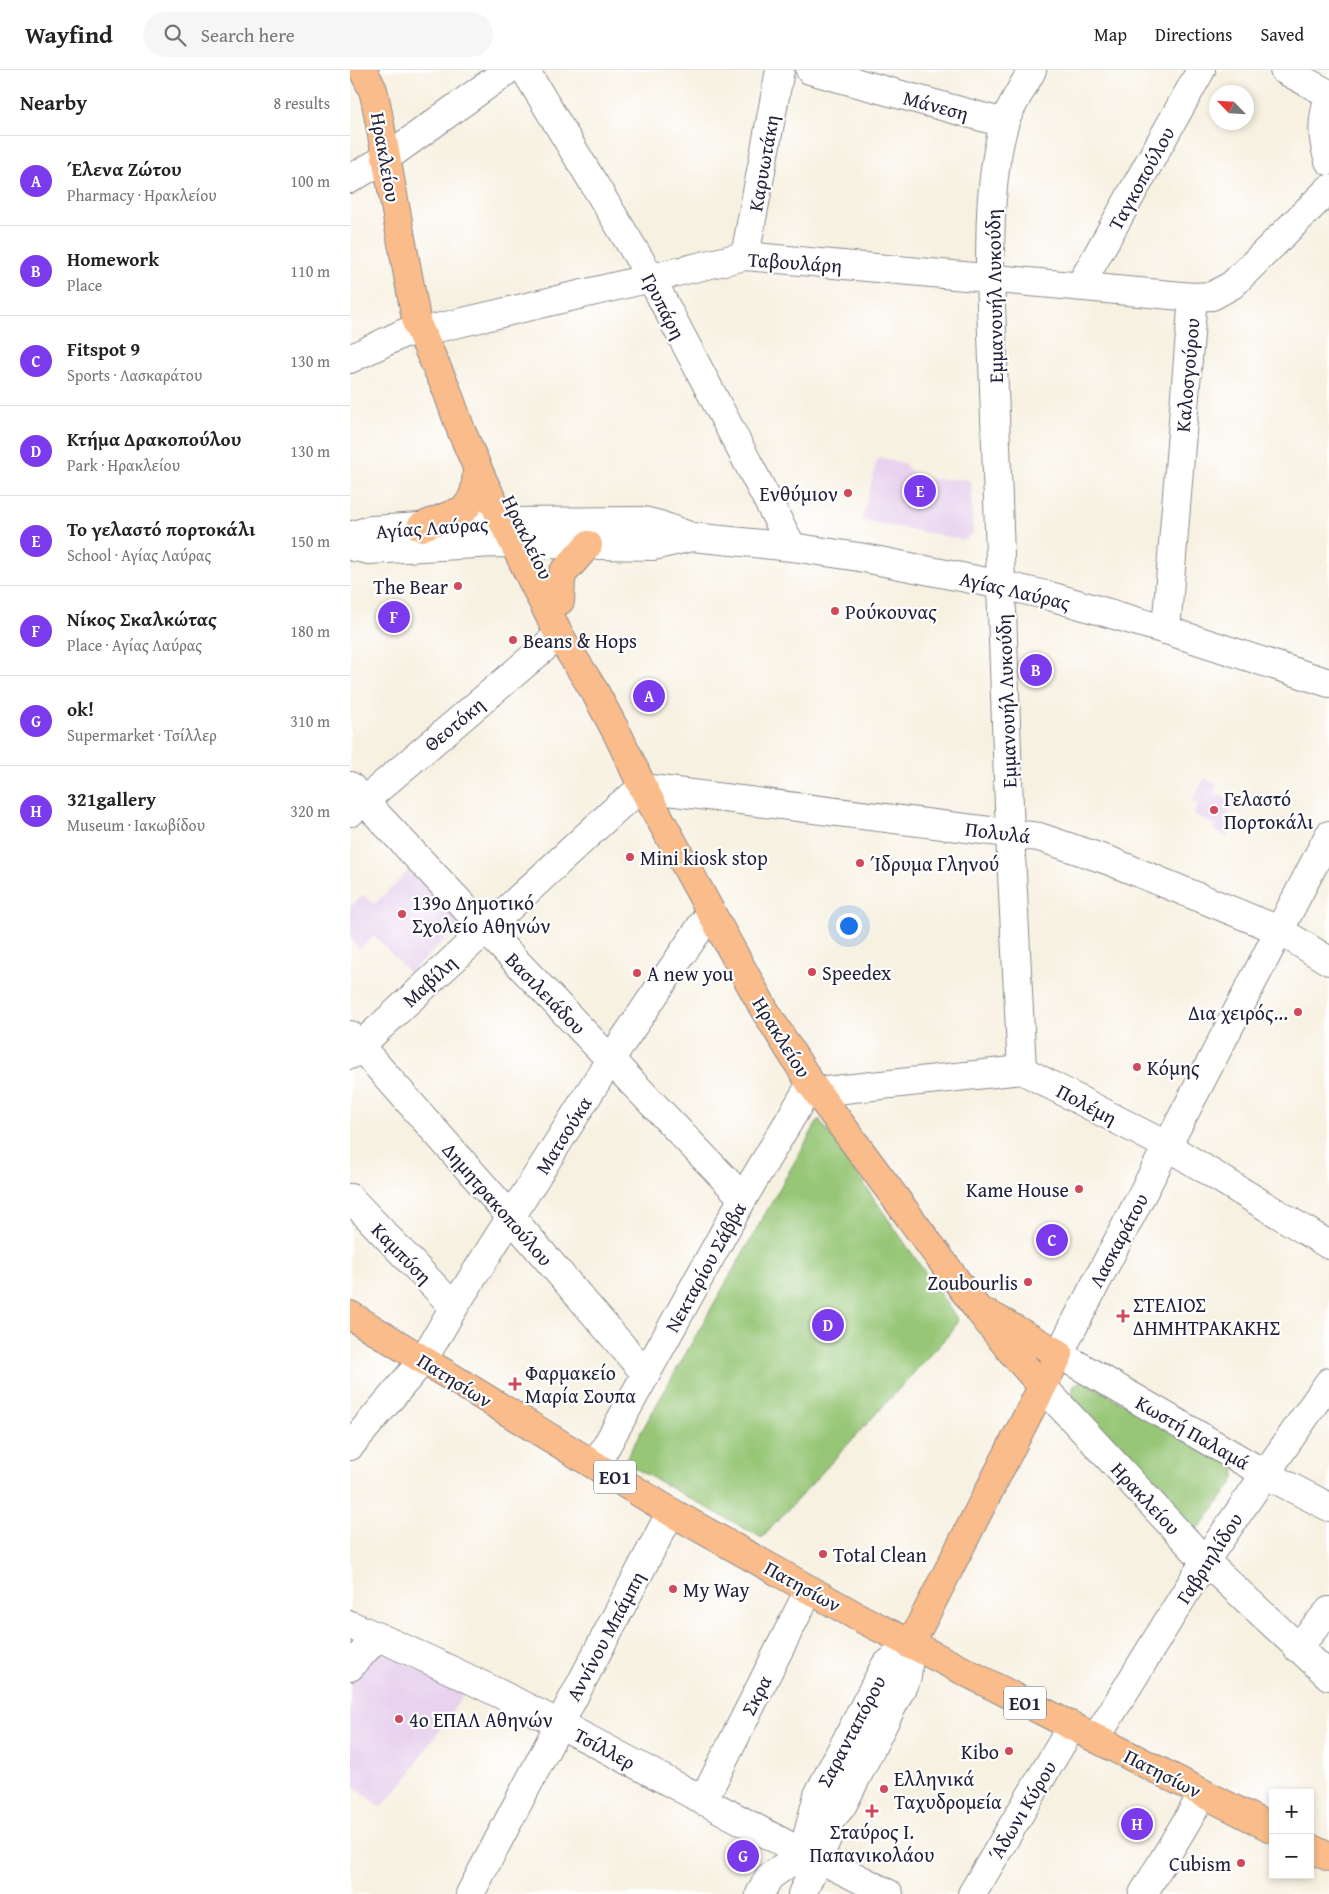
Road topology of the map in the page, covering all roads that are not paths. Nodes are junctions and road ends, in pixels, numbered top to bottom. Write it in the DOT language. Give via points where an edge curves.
graph roads {
  1 [pos="363,70"];
  2 [pos="508,70"];
  3 [pos="525,70"];
  4 [pos="780,70"];
  5 [pos="810,70"];
  6 [pos="1032,70"];
  7 [pos="1201,70"];
  8 [pos="1284,70"];
  9 [pos="1329,94"];
  10 [pos="1004,123"];
  11 [pos="386,158"];
  12 [pos="1329,160"];
  13 [pos="350,179"];
  14 [pos="1329,189"];
  15 [pos="745,256"];
  16 [pos="651,278"];
  17 [pos="990,278"];
  18 [pos="1080,286"];
  19 [pos="1193,297"];
  20 [pos="420,332"];
  21 [pos="350,359"];
  22 [pos="446,388"];
  23 [pos="477,468"];
  24 [pos="421,527"];
  25 [pos="517,533"];
  26 [pos="350,536"];
  27 [pos="692,537"];
  28 [pos="588,545"];
  29 [pos="350,546"];
  30 [pos="792,548"];
  31 [pos="1002,585"];
  32 [pos="560,601"];
  33 [pos="1166,630"];
  34 [pos="559,635"];
  35 [pos="1329,683"];
  36 [pos="595,692"];
  37 [pos="643,788"];
  38 [pos="355,800"];
  39 [pos="1010,834"];
  40 [pos="1329,835"];
  41 [pos="710,913"];
  42 [pos="485,929"];
  43 [pos="1280,930"];
  44 [pos="1329,961"];
  45 [pos="353,1045"];
  46 [pos="610,1060"];
  47 [pos="1022,1070"];
  48 [pos="814,1088"];
  49 [pos="1167,1146"];
  50 [pos="350,1198"];
  51 [pos="743,1198"];
  52 [pos="511,1217"];
  53 [pos="1329,1245"];
  54 [pos="454,1307"];
  55 [pos="976,1307"];
  56 [pos="350,1314"];
  57 [pos="1059,1354"];
  58 [pos="423,1360"];
  59 [pos="646,1374"];
  60 [pos="1329,1382"];
  61 [pos="1042,1386"];
  62 [pos="1072,1418"];
  63 [pos="1022,1426"];
  64 [pos="350,1446"];
  65 [pos="603,1452"];
  66 [pos="1265,1474"];
  67 [pos="1329,1507"];
  68 [pos="670,1512"];
  69 [pos="1205,1561"];
  70 [pos="810,1590"];
  71 [pos="1329,1611"];
  72 [pos="350,1625"];
  73 [pos="377,1637"];
  74 [pos="910,1645"];
  75 [pos="1297,1648"];
  76 [pos="350,1667"];
  77 [pos="1329,1676"];
  78 [pos="560,1724"];
  79 [pos="1072,1726"];
  80 [pos="1096,1738"];
  81 [pos="1203,1794"];
  82 [pos="703,1801"];
  83 [pos="1269,1827"];
  84 [pos="1314,1850"];
  85 [pos="810,1856"];
  86 [pos="1329,1857"];
  87 [pos="470,1894"];
  88 [pos="760,1894"];
  89 [pos="781,1894"];
  90 [pos="802,1894"];
  91 [pos="889,1894"];
  92 [pos="972,1894"];
  93 [pos="1143,1894"];
  1 -- 11 [label="main road, Ηρακλείου" via="373,90"];
  2 -- 11 [label="street"];
  3 -- 16 [label="street, Γρυπάρη"];
  4 -- 15 [label="street, Καρυωτάκη"];
  5 -- 10 [label="street, Μάνεση"];
  6 -- 10 [label="street, Εμμανουήλ Λυκούδη"];
  7 -- 18 [label="street, Ταγκοπούλου"];
  8 -- 9 [label="street"];
  9 -- 12 [label="street" via="1323,116 1323,138"];
  10 -- 17 [label="street, Εμμανουήλ Λυκούδη" via="995,172"];
  11 -- 13 [label="street"];
  11 -- 20 [label="main road, Ηρακλείου"];
  14 -- 19 [label="street, Καλοσγούρου" via="1232,285 1212,296"];
  15 -- 16 [label="street, Ταβουλάρη"];
  15 -- 17 [label="street, Ταβουλάρη"];
  16 -- 20 [label="street, Ταβουλάρη"];
  16 -- 30 [label="street, Γρυπάρη"];
  17 -- 18 [label="street, Ταβουλάρη"];
  17 -- 31 [label="street, Εμμανουήλ Λυκούδη"];
  18 -- 19 [label="street, Ταβουλάρη"];
  19 -- 33 [label="street, Καλοσγούρου"];
  20 -- 21 [label="street, Ταβουλάρη" via="404,333"];
  20 -- 22 [label="main road, Ηρακλείου"];
  22 -- 23 [label="main road, Ηρακλείου"];
  22 -- 25 [label="main road, Ηρακλείου" via="472,426"];
  23 -- 24 [label="main road" via="474,494 468,505"];
  23 -- 25 [label="main road, Ηρακλείου"];
  24 -- 25 [label="street, Αγίας Λαύρας"];
  24 -- 26 [label="street, Αγίας Λαύρας" via="371,530"];
  25 -- 27 [label="street, Αγίας Λαύρας" via="644,521"];
  25 -- 28 [label="street, Αγίας Λαύρας"];
  25 -- 29 [label="street, Αγίας Λαύρας" via="369,550"];
  25 -- 32 [label="main road, Ηρακλείου"];
  25 -- 34 [label="main road, Ηρακλείου"];
  27 -- 28 [label="street, Αγίας Λαύρας" via="654,546"];
  27 -- 30 [label="street, Αγίας Λαύρας"];
  28 -- 32 [label="main road" via="563,573"];
  30 -- 31 [label="street, Αγίας Λαύρας" via="859,557"];
  31 -- 33 [label="street, Αγίας Λαύρας"];
  31 -- 39 [label="street, Εμμανουήλ Λυκούδη"];
  32 -- 36 [label="main road, Ηρακλείου" via="578,636"];
  33 -- 35 [label="street, Αγίας Λαύρας"];
  34 -- 36 [label="main road, Ηρακλείου"];
  34 -- 38 [label="street, Θεοτόκη"];
  36 -- 37 [label="main road, Ηρακλείου"];
  37 -- 39 [label="street, Πολυλά"];
  37 -- 41 [label="main road, Ηρακλείου"];
  37 -- 42 [label="street, Μαβίλη"];
  38 -- 42 [label="street, Βασιλειάδου"];
  39 -- 43 [label="street, Πολυλά" via="1039,837 1110,861"];
  39 -- 47 [label="street, Εμμανουήλ Λυκούδη"];
  40 -- 43 [label="street, Λασκαράτου"];
  41 -- 46 [label="street, Ματσούκα"];
  41 -- 48 [label="main road, Ηρακλείου" via="764,1009"];
  42 -- 45 [label="street, Μαβίλη"];
  42 -- 46 [label="street, Βασιλειάδου"];
  43 -- 44 [label="street, Πολυλά"];
  43 -- 49 [label="street, Λασκαράτου"];
  45 -- 52 [label="street, Δημητρακοπούλου"];
  46 -- 51 [label="street, Βασιλειάδου"];
  46 -- 52 [label="street, Ματσούκα"];
  47 -- 48 [label="street"];
  47 -- 49 [label="street, Πολέμη"];
  48 -- 51 [label="street, Νεκταρίου Σάββα"];
  48 -- 55 [label="main road, Ηρακλείου"];
  49 -- 53 [label="street, Πολέμη"];
  49 -- 57 [label="street, Λασκαράτου"];
  50 -- 54 [label="street, Καμπύση"];
  51 -- 59 [label="street, Νεκταρίου Σάββα"];
  52 -- 54 [label="street, Ματσούκα"];
  52 -- 59 [label="street, Δημητρακοπούλου"];
  54 -- 58 [label="street, Ματσούκα"];
  55 -- 57 [label="main road, Ηρακλείου"];
  55 -- 61 [label="main road, Ηρακλείου"];
  56 -- 58 [label="main road, Πατησίων / ΕΟ1"];
  57 -- 61 [label="main road, Λασκαράτου"];
  57 -- 66 [label="street, Κωστή Παλαμά"];
  58 -- 64 [label="street, Ματσούκα"];
  58 -- 68 [label="main road, Πατησίων / ΕΟ1"];
  59 -- 65 [label="street, Νεκταρίου Σάββα"];
  60 -- 66 [label="street, Γαβριηλίδου"];
  61 -- 62 [label="street, Ηρακλείου"];
  61 -- 63 [label="main road, Λασκαράτου"];
  62 -- 63 [label="street" via="1036,1415"];
  62 -- 69 [label="street, Ηρακλείου"];
  63 -- 74 [label="main road, Λασκαράτου"];
  66 -- 67 [label="street, Κωστή Παλαμά"];
  66 -- 69 [label="street, Γαβριηλίδου"];
  68 -- 70 [label="main road, Πατησίων / ΕΟ1"];
  68 -- 78 [label="street, Αννίνου Μπάμπη"];
  69 -- 75 [label="street, Ηρακλείου"];
  69 -- 80 [label="street, Γαβριηλίδου"];
  70 -- 74 [label="main road, Πατησίων / ΕΟ1"];
  70 -- 82 [label="street, Σκρα"];
  71 -- 75 [label="street"];
  72 -- 73 [label="street, Τσίλλερ"];
  73 -- 76 [label="street"];
  73 -- 78 [label="street, Τσίλλερ"];
  74 -- 79 [label="main road, Πατησίων / ΕΟ1"];
  74 -- 85 [label="street, Σαρανταπόρου" via="907,1677 842,1806"];
  74 -- 85 [label="street, Σαρανταπόρου" via="885,1666 818,1795"];
  75 -- 77 [label="street, Ηρακλείου"];
  78 -- 82 [label="street, Τσίλλερ"];
  78 -- 87 [label="street, Αννίνου Μπάμπη"];
  79 -- 80 [label="main road, Πατησίων / ΕΟ1"];
  79 -- 92 [label="street, Άδωνι Κύρου"];
  80 -- 81 [label="main road, Πατησίων / ΕΟ1"];
  81 -- 83 [label="main road, Πατησίων / ΕΟ1"];
  81 -- 93 [label="street"];
  82 -- 85 [label="street, Τσίλλερ"];
  84 -- 86 [label="main road"];
  85 -- 88 [label="street, Σαρανταπόρου" via="769,1877"];
  85 -- 89 [label="street, Σαρανταπόρου"];
  85 -- 90 [label="street, Σαρανταπόρου"];
  85 -- 91 [label="street, Τσίλλερ"];
}
